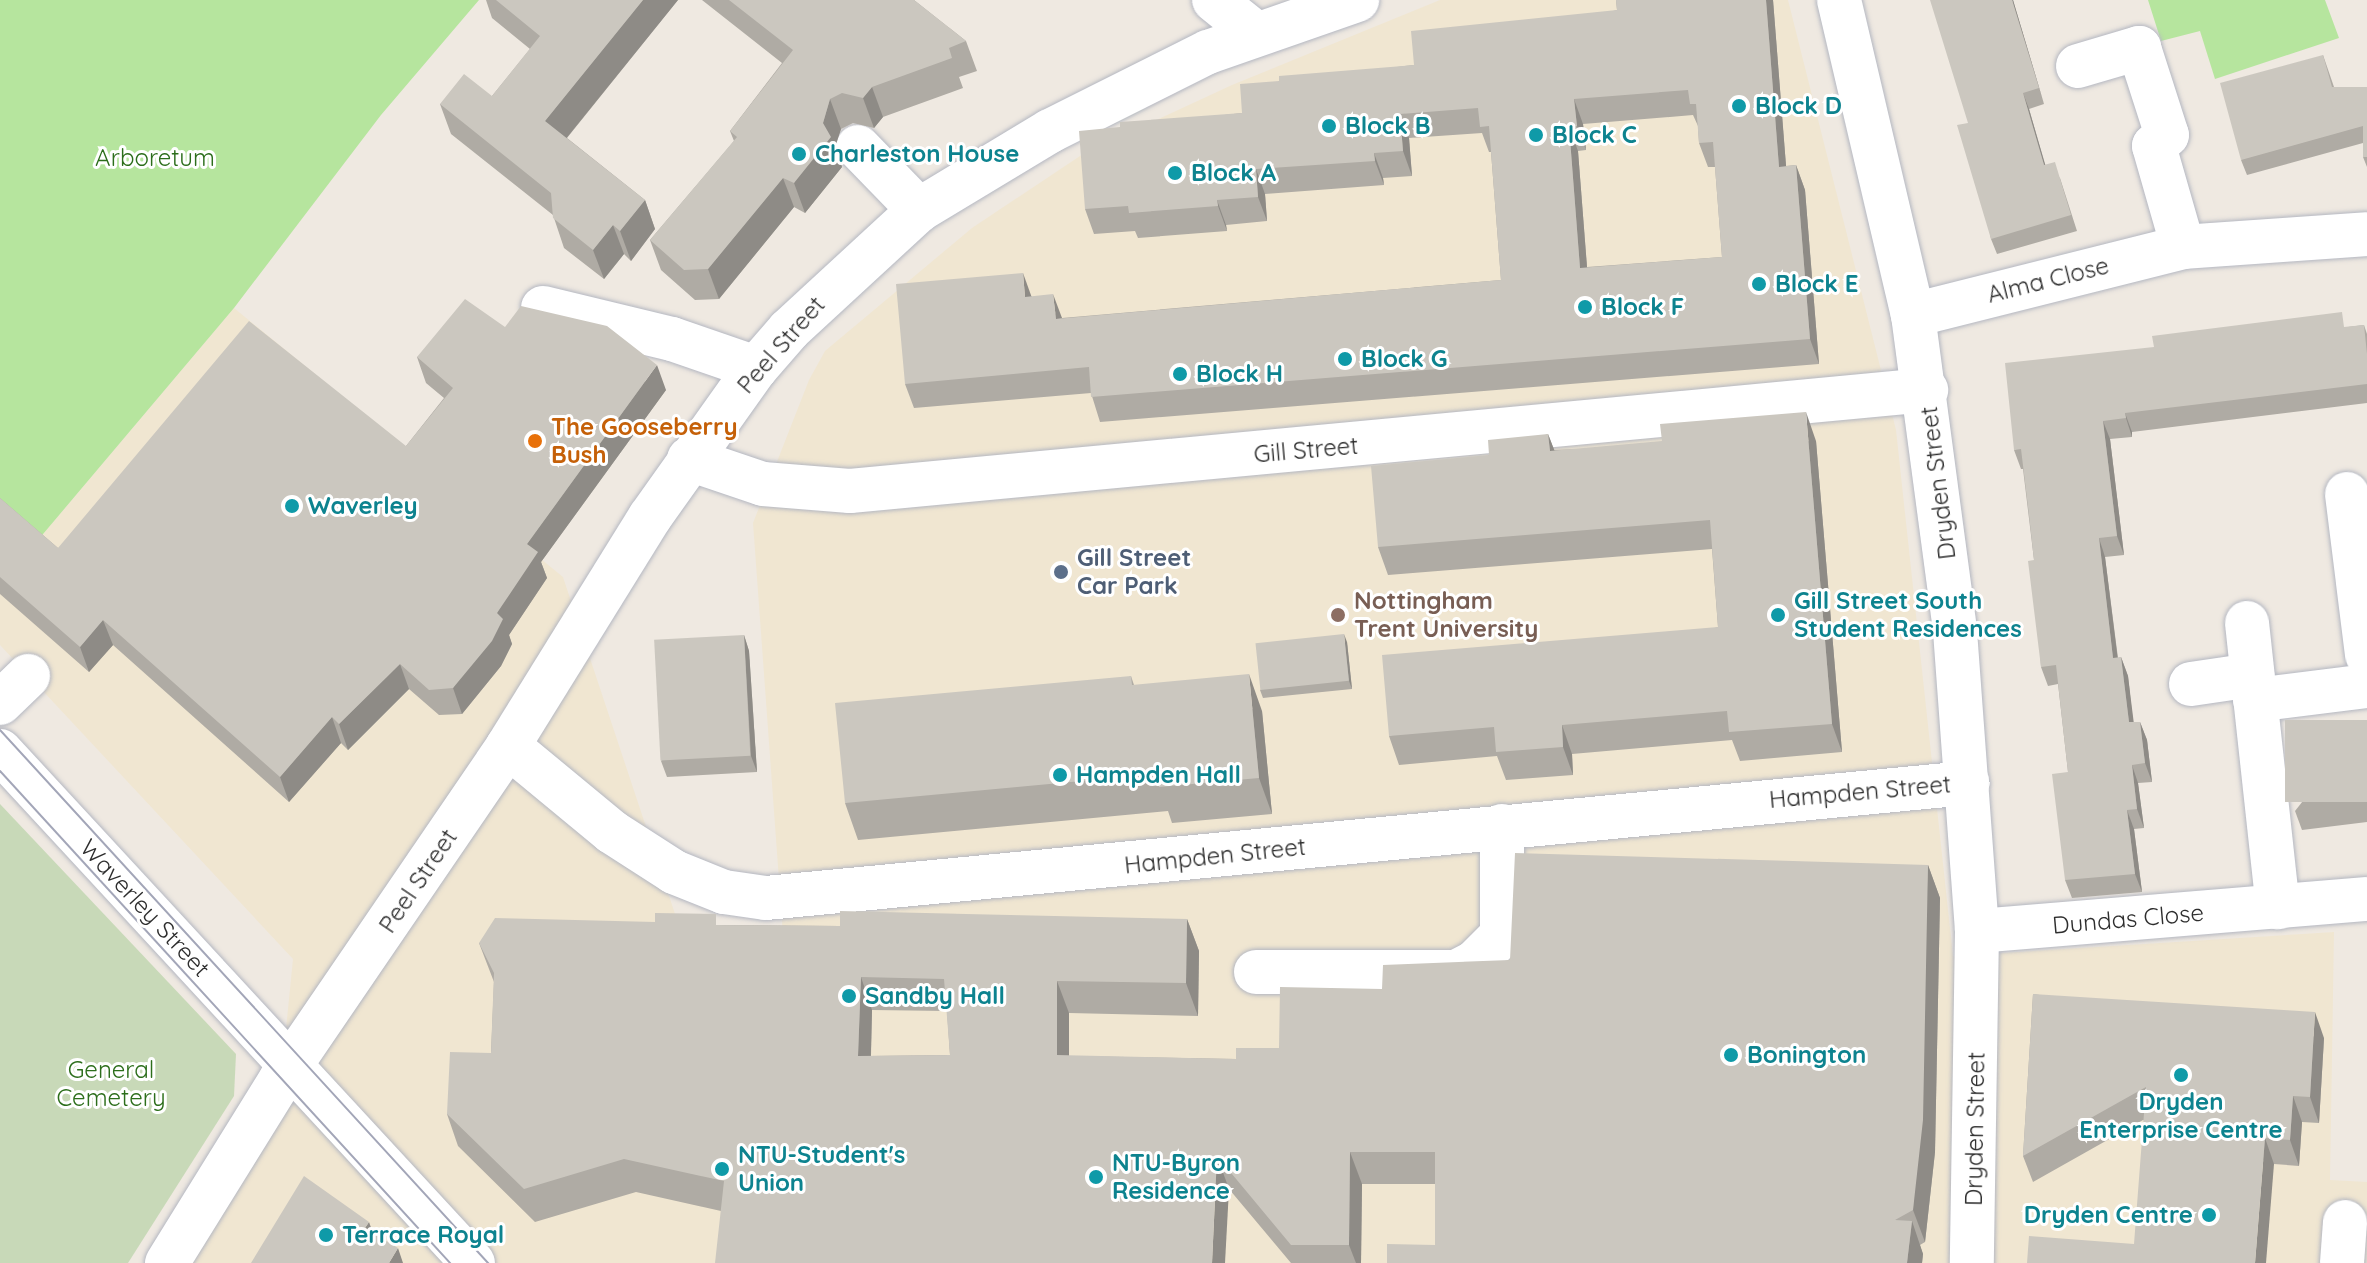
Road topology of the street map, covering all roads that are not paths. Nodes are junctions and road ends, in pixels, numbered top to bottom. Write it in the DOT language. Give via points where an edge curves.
graph roads {
  1 [pos="1214,0"];
  2 [pos="1357,0"];
  3 [pos="1839,0"];
  4 [pos="1255,33"];
  5 [pos="2078,66"];
  6 [pos="858,147"];
  7 [pos="919,210"];
  8 [pos="2367,234"];
  9 [pos="2183,247"];
  10 [pos="543,308"];
  11 [pos="1913,315"];
  12 [pos="756,368"];
  13 [pos="1926,390"];
  14 [pos="689,459"];
  15 [pos="2347,494"];
  16 [pos="2247,623"];
  17 [pos="2367,655"];
  18 [pos="2191,684"];
  19 [pos="2367,686"];
  20 [pos="2254,688"];
  21 [pos="508,746"];
  22 [pos="0,751"];
  23 [pos="1968,783"];
  24 [pos="1502,826"];
  25 [pos="2367,899"];
  26 [pos="2278,907"];
  27 [pos="1977,931"];
  28 [pos="1256,972"];
  29 [pos="290,1066"];
  30 [pos="457,1257"];
  31 [pos="167,1263"];
  32 [pos="1972,1263"];
  1 -- 4 [label="street"];
  2 -- 4 [label="street, Peel Street"];
  3 -- 11 [label="street, Dryden Street"];
  4 -- 7 [label="street, Peel Street" via="1050,131"];
  5 -- 9 [label="street" via="2139,48 2167,135 2154,146"];
  6 -- 7 [label="street"];
  7 -- 12 [label="street, Peel Street" via="825,293"];
  8 -- 9 [label="street, Alma Close"];
  9 -- 11 [label="street, Alma Close"];
  10 -- 12 [label="street" via="672,339"];
  11 -- 13 [label="street, Dryden Street"];
  12 -- 14 [label="street, Peel Street"];
  13 -- 14 [label="street, Gill Street" via="850,491 763,484"];
  13 -- 23 [label="street, Dryden Street"];
  14 -- 21 [label="street, Peel Street"];
  15 -- 17 [label="street"];
  16 -- 20 [label="street"];
  18 -- 20 [label="street"];
  19 -- 20 [label="street"];
  20 -- 26 [label="street"];
  21 -- 24 [label="street, Hampden Street" via="612,832 674,872 724,892 766,898"];
  21 -- 29 [label="street, Peel Street"];
  22 -- 29 [label="street, Waverley Street"];
  23 -- 24 [label="street, Hampden Street"];
  23 -- 27 [label="street, Dryden Street"];
  24 -- 28 [label="street" via="1502,935 1474,963 1456,972"];
  25 -- 26 [label="street, Dundas Close"];
  26 -- 27 [label="street, Dundas Close"];
  27 -- 32 [label="street, Dryden Street"];
  29 -- 30 [label="street, Waverley Street"];
  29 -- 31 [label="street, Peel Street"];
}
